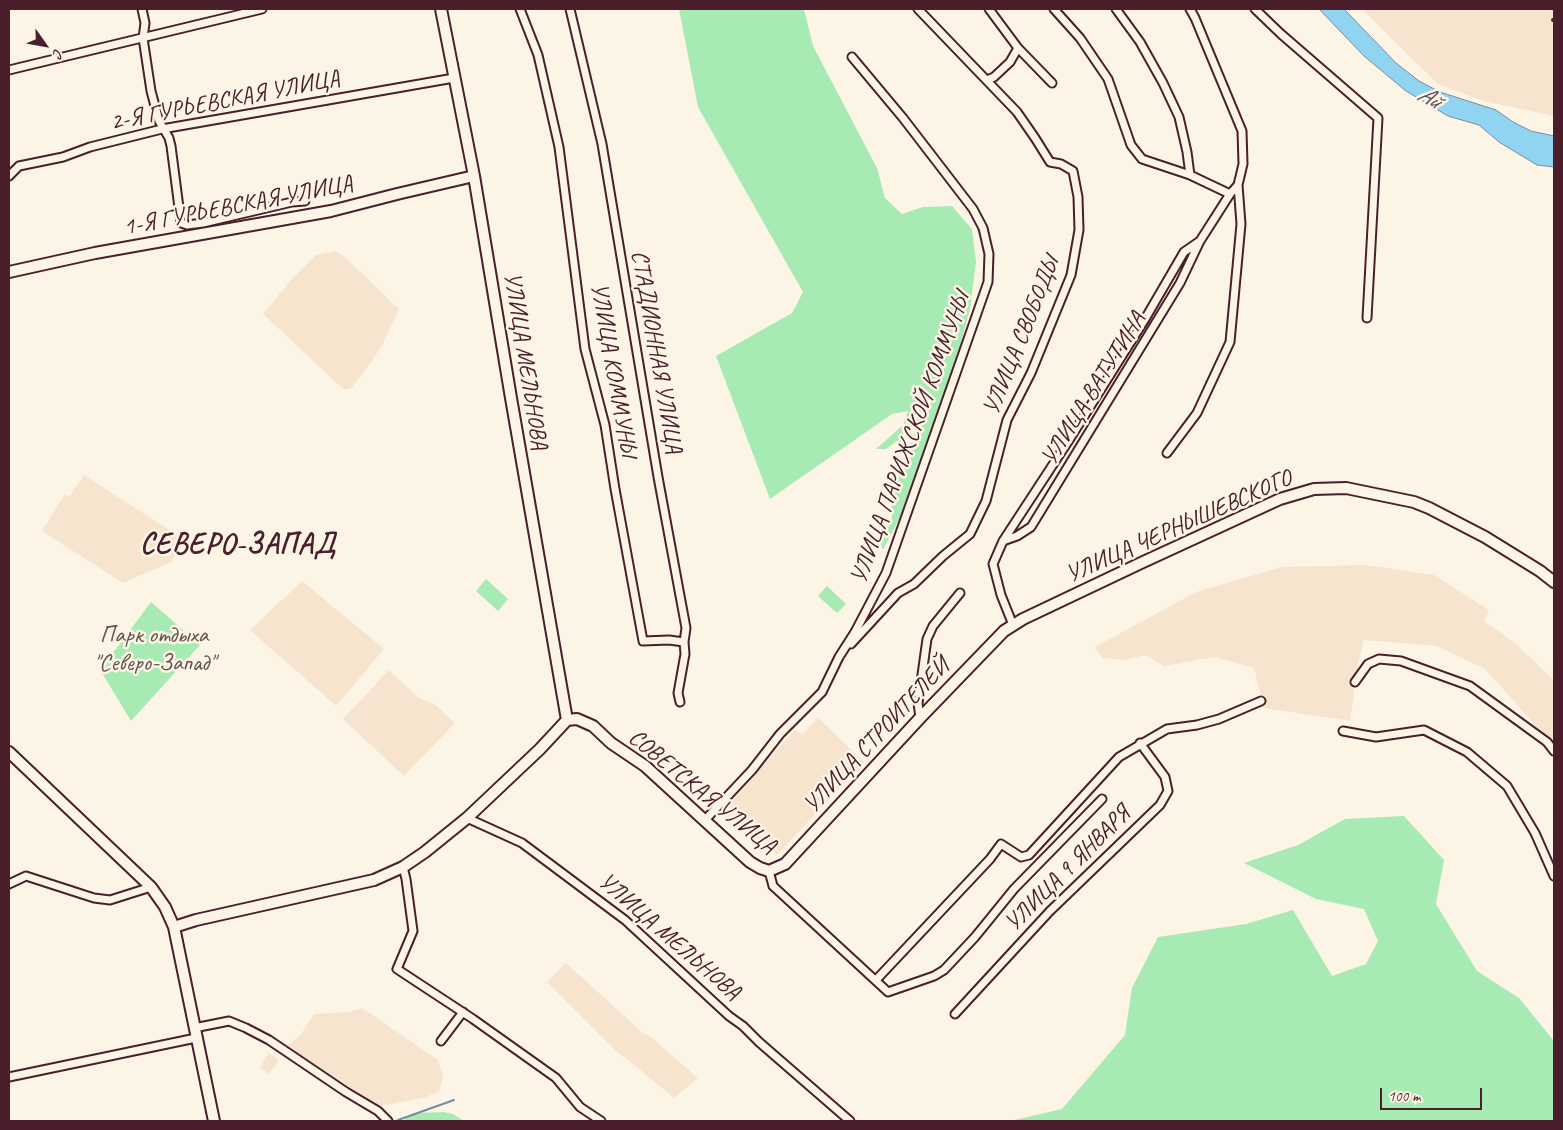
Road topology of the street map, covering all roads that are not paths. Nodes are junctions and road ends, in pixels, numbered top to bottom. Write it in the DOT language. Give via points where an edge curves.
graph roads {
  1 [pos="142,9"];
  2 [pos="262,9"];
  3 [pos="440,9"];
  4 [pos="520,9"];
  5 [pos="570,9"];
  6 [pos="918,9"];
  7 [pos="989,9"];
  8 [pos="1054,9"];
  9 [pos="1116,9"];
  10 [pos="1190,9"];
  11 [pos="1255,9"];
  12 [pos="143,38"];
  13 [pos="1018,48"];
  14 [pos="852,57"];
  15 [pos="9,70"];
  16 [pos="454,78"];
  17 [pos="987,80"];
  18 [pos="1052,83"];
  19 [pos="162,129"];
  20 [pos="1190,175"];
  21 [pos="9,176"];
  22 [pos="474,176"];
  23 [pos="1238,185"];
  24 [pos="1230,194"];
  25 [pos="305,201"];
  26 [pos="1200,241"];
  27 [pos="9,272"];
  28 [pos="1367,318"];
  29 [pos="1167,453"];
  30 [pos="1003,540"];
  31 [pos="1554,582"];
  32 [pos="960,593"];
  33 [pos="1012,625"];
  34 [pos="684,642"];
  35 [pos="839,657"];
  36 [pos="1355,682"];
  37 [pos="1261,701"];
  38 [pos="680,702"];
  39 [pos="920,718"];
  40 [pos="567,720"];
  41 [pos="1343,731"];
  42 [pos="1140,744"];
  43 [pos="1554,751"];
  44 [pos="9,752"];
  45 [pos="1102,800"];
  46 [pos="468,818"];
  47 [pos="705,820"];
  48 [pos="403,867"];
  49 [pos="769,871"];
  50 [pos="1554,876"];
  51 [pos="9,884"];
  52 [pos="151,887"];
  53 [pos="174,927"];
  54 [pos="876,980"];
  55 [pos="463,1012"];
  56 [pos="956,1014"];
  57 [pos="195,1033"];
  58 [pos="440,1041"];
  59 [pos="9,1077"];
  60 [pos="214,1121"];
  61 [pos="388,1121"];
  62 [pos="601,1121"];
  63 [pos="850,1121"];
  1 -- 12 [label="street"];
  2 -- 12 [label="street"];
  3 -- 16 [label="main road, УЛИЦА МЕЛЬНОВА"];
  4 -- 34 [label="street, УЛИЦА КОММУНЫ" via="538,55 559,147 585,349 605,425 643,641"];
  5 -- 34 [label="street, СТАДИОННАЯ УЛИЦА" via="602,144 686,628"];
  6 -- 17 [label="street, УЛИЦА СВОБОДЫ"];
  7 -- 13 [label="street"];
  8 -- 20 [label="street" via="1080,38 1108,79 1131,145 1142,160"];
  9 -- 20 [label="street" via="1140,42 1179,117"];
  10 -- 23 [label="street" via="1242,131 1243,164"];
  11 -- 28 [label="street" via="1378,118"];
  12 -- 15 [label="street"];
  12 -- 19 [label="street" via="151,91"];
  13 -- 17 [label="street" via="1010,62"];
  13 -- 18 [label="street"];
  14 -- 35 [label="street, УЛИЦА ПАРИЖСКОЙ КОММУНЫ" via="973,209 983,228 989,254 988,282 886,573"];
  16 -- 19 [label="street, 2-Я ГУРЬЕВСКАЯ УЛИЦА"];
  16 -- 22 [label="main road, УЛИЦА МЕЛЬНОВА"];
  17 -- 35 [label="street, УЛИЦА СВОБОДЫ" via="1017,112 1050,162 1073,171 1079,230 1071,275 1008,420 986,501 970,534 914,584 898,593"];
  19 -- 21 [label="street, 2-Я ГУРЬЕВСКАЯ УЛИЦА" via="19,166"];
  19 -- 25 [label="street" via="171,146 180,219 184,225"];
  20 -- 24 [label="street"];
  22 -- 27 [label="main road, 1-Я ГУРЬЕВСКАЯ УЛИЦА" via="331,211 95,253"];
  22 -- 40 [label="main road, УЛИЦА МЕЛЬНОВА"];
  23 -- 24 [label="street, УЛИЦА ВАТУТИНА"];
  23 -- 29 [label="street" via="1241,224 1230,342 1197,412"];
  24 -- 26 [label="street, УЛИЦА ВАТУТИНА"];
  26 -- 30 [label="street, УЛИЦА ВАТУТИНА" via="1184,252 1069,440"];
  26 -- 30 [label="street, УЛИЦА ВАТУТИНА" via="1180,283 1031,527"];
  30 -- 33 [label="street, УЛИЦА ВАТУТИНА" via="993,564"];
  31 -- 33 [label="main road, УЛИЦА ЧЕРНЫШЕВСКОГО" via="1485,537 1414,502 1346,488 1314,489 1280,499"];
  32 -- 39 [label="street" via="933,626 927,639 918,703"];
  33 -- 39 [label="main road, УЛИЦА СТРОИТЕЛЕЙ"];
  34 -- 38 [label="street, СТАДИОННАЯ УЛИЦА" via="678,693"];
  35 -- 47 [label="street, УЛИЦА ПАРИЖСКОЙ КОММУНЫ" via="822,692 780,734 752,770"];
  36 -- 43 [label="street" via="1368,664 1379,659 1401,661 1470,686 1547,742"];
  37 -- 42 [label="street" via="1219,719 1167,729"];
  39 -- 49 [label="main road, УЛИЦА СТРОИТЕЛЕЙ" via="785,864"];
  40 -- 46 [label="main road"];
  40 -- 47 [label="main road, СОВЕТСКАЯ УЛИЦА" via="577,719 594,726"];
  41 -- 50 [label="street" via="1376,737 1424,730 1466,752 1507,786 1535,833"];
  42 -- 54 [label="street" via="1119,757 1030,855 1021,857 1001,844"];
  42 -- 56 [label="street, УЛИЦА 9 ЯНВАРЯ" via="1165,777 1168,791 1160,804 1050,911"];
  44 -- 52 [label="main road"];
  45 -- 54 [label="street, СОВЕТСКАЯ УЛИЦА" via="1014,889 944,970 888,992"];
  46 -- 48 [label="main road"];
  46 -- 63 [label="street, УЛИЦА МЕЛЬНОВА" via="522,843 625,920"];
  47 -- 49 [label="main road, СОВЕТСКАЯ УЛИЦА" via="750,862"];
  48 -- 53 [label="main road" via="374,880"];
  48 -- 55 [label="street" via="413,931 398,969"];
  49 -- 54 [label="street, СОВЕТСКАЯ УЛИЦА" via="773,886"];
  51 -- 52 [label="street" via="26,876 110,900"];
  52 -- 53 [label="main road" via="166,907"];
  53 -- 57 [label="main road"];
  55 -- 58 [label="street"];
  55 -- 62 [label="street" via="556,1078 580,1107"];
  57 -- 59 [label="street"];
  57 -- 60 [label="main road"];
  57 -- 61 [label="street" via="229,1021 246,1028 378,1111"];
}
